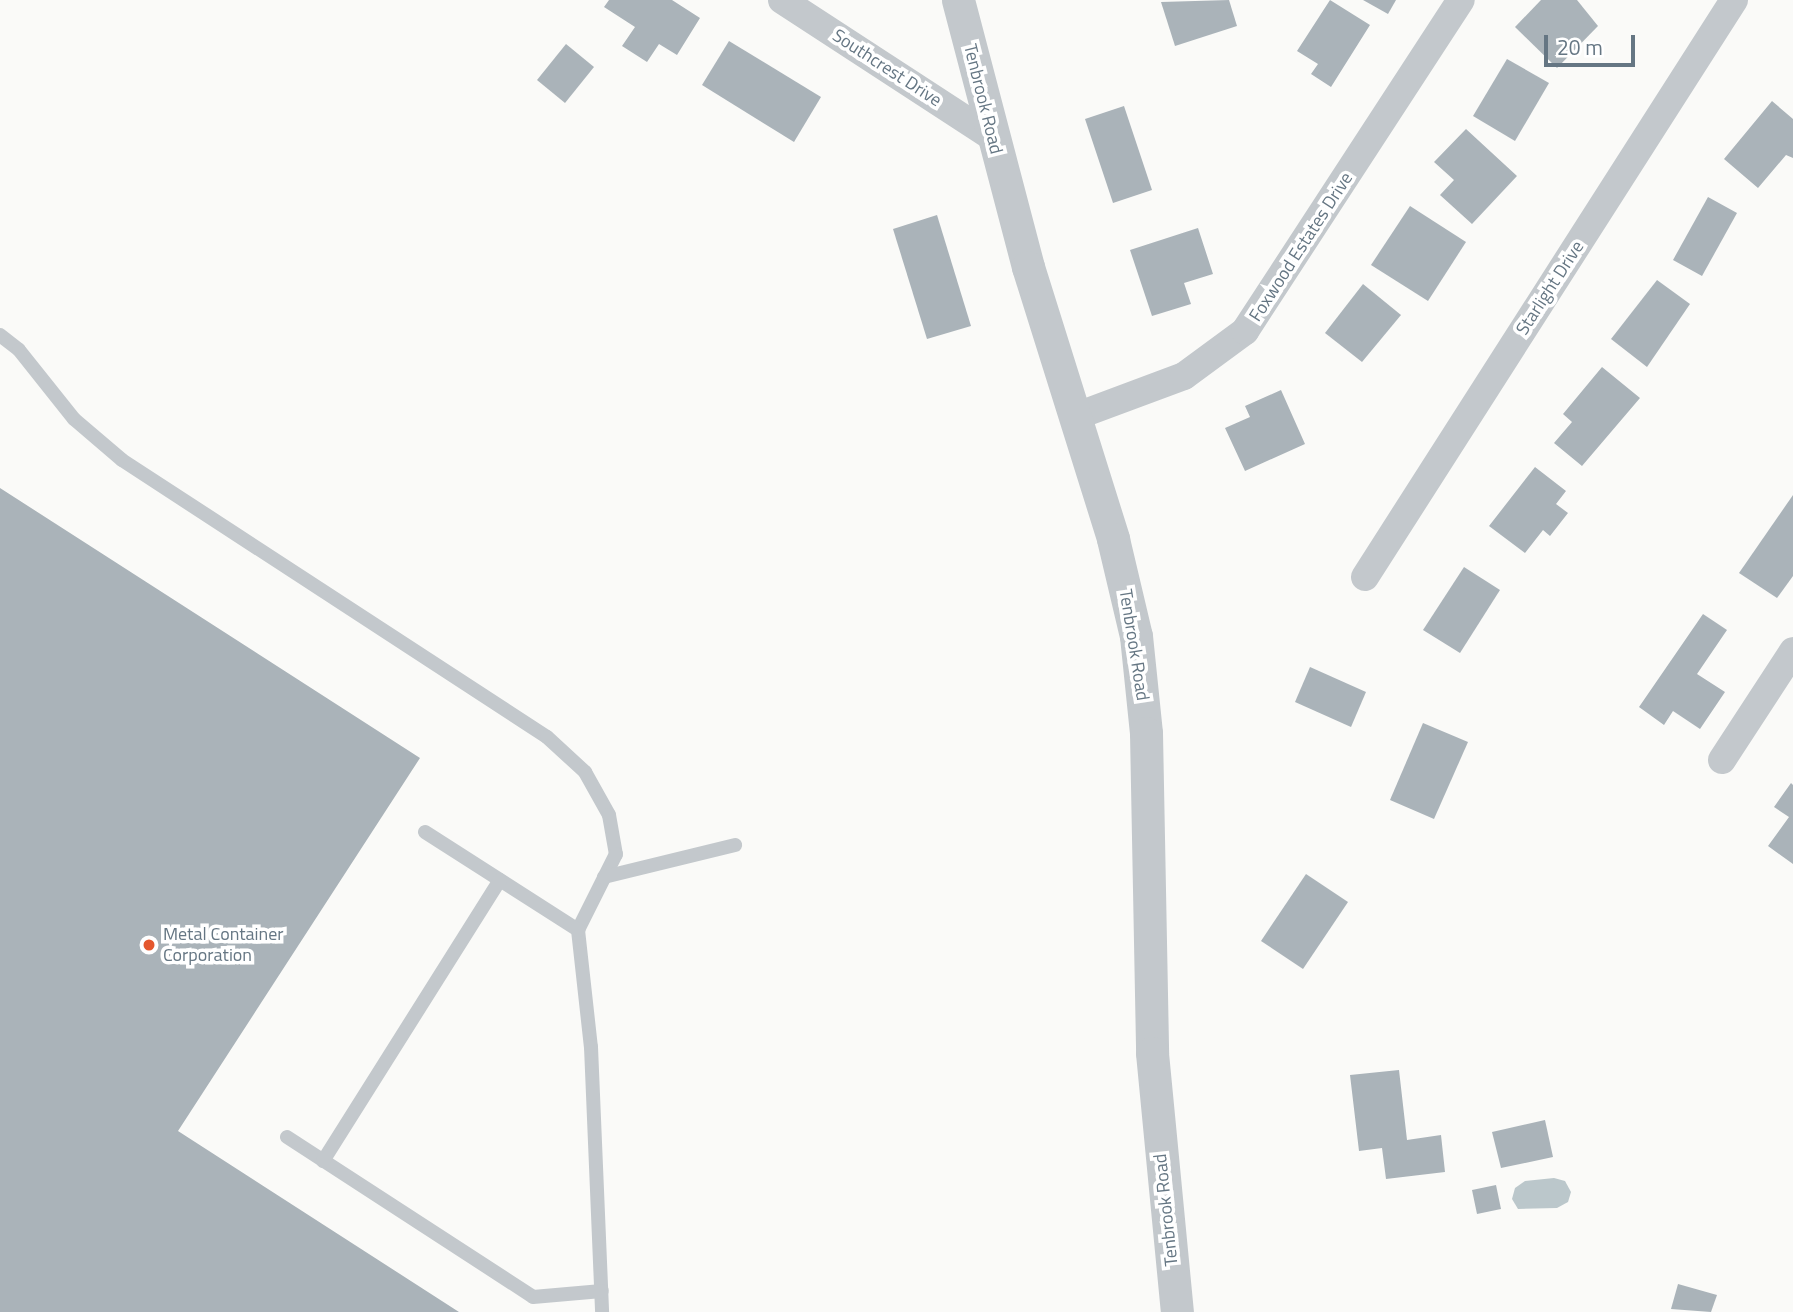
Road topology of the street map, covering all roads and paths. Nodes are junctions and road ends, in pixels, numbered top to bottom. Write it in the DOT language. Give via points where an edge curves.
graph roads {
  1 [pos="782,0"];
  2 [pos="958,0"];
  3 [pos="1461,0"];
  4 [pos="1734,0"];
  5 [pos="992,137"];
  6 [pos="0,335"];
  7 [pos="1074,417"];
  8 [pos="1365,576"];
  9 [pos="1793,651"];
  10 [pos="1722,760"];
  11 [pos="425,832"];
  12 [pos="735,845"];
  13 [pos="604,877"];
  14 [pos="500,880"];
  15 [pos="578,930"];
  16 [pos="287,1137"];
  17 [pos="323,1161"];
  18 [pos="601,1291"];
  19 [pos="533,1305"];
  20 [pos="602,1312"];
  21 [pos="1177,1312"];
  1 -- 5 [label="street, Southcrest Drive"];
  2 -- 5 [label="street, Tenbrook Road"];
  3 -- 7 [label="street, Foxwood Estates Drive" via="1245,331 1215,358 1184,376"];
  4 -- 8 [label="street, Starlight Drive"];
  5 -- 7 [label="street, Tenbrook Road"];
  6 -- 13 [label="lane" via="19,350 74,419 122,460 547,737 585,772 609,815 615,854"];
  7 -- 21 [label="street, Tenbrook Road" via="1122,574 1141,669 1150,1028"];
  9 -- 10 [label="street"];
  11 -- 14 [label="lane"];
  12 -- 13 [label="lane"];
  13 -- 15 [label="lane"];
  14 -- 15 [label="lane"];
  14 -- 17 [label="lane"];
  15 -- 18 [label="lane" via="591,1047"];
  16 -- 17 [label="lane"];
  17 -- 19 [label="lane"];
  18 -- 19 [label="lane"];
  18 -- 20 [label="lane"];
}
